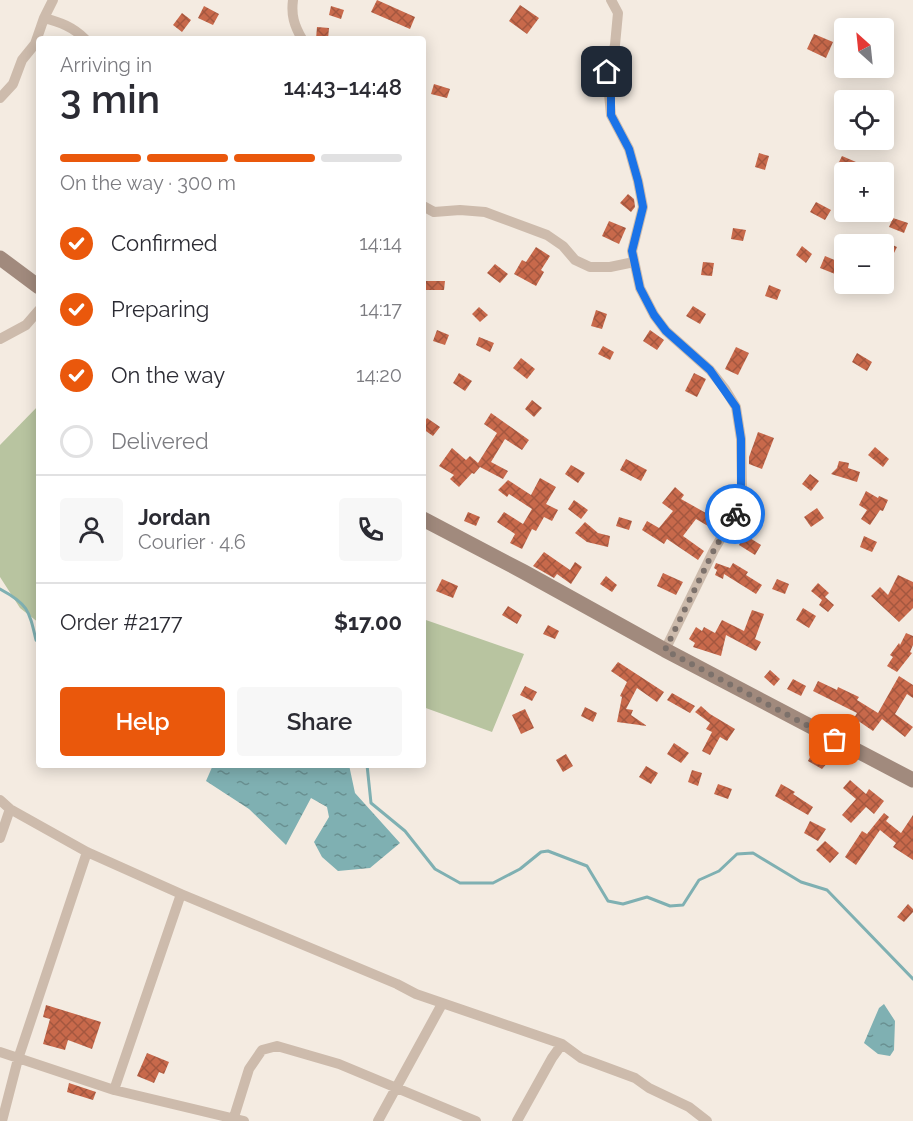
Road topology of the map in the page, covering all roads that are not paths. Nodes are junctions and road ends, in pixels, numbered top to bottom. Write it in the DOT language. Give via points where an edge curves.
graph roads {
  1 [pos="53,0"];
  2 [pos="293,0"];
  3 [pos="611,0"];
  4 [pos="44,18"];
  5 [pos="38,36"];
  6 [pos="82,36"];
  7 [pos="300,36"];
  8 [pos="36,41"];
  9 [pos="0,98"];
  10 [pos="426,208"];
  11 [pos="0,258"];
  12 [pos="634,262"];
  13 [pos="36,285"];
  14 [pos="36,313"];
  15 [pos="0,339"];
  16 [pos="426,521"];
  17 [pos="665,650"];
  18 [pos="913,780"];
  19 [pos="0,800"];
  20 [pos="9,809"];
  21 [pos="0,838"];
  22 [pos="87,852"];
  23 [pos="181,894"];
  24 [pos="442,1004"];
  25 [pos="562,1044"];
  26 [pos="0,1052"];
  27 [pos="18,1059"];
  28 [pos="396,1088"];
  29 [pos="114,1090"];
  30 [pos="239,1119"];
  31 [pos="2,1121"];
  32 [pos="378,1121"];
  33 [pos="476,1121"];
  34 [pos="517,1121"];
  35 [pos="707,1121"];
  1 -- 4 [label="street"];
  2 -- 7 [label="street" via="291,13"];
  3 -- 12 [label="street" via="618,14 607,72 611,115 629,149 643,207 632,251"];
  4 -- 5 [label="street"];
  4 -- 6 [label="street" via="63,23"];
  8 -- 9 [label="street" via="22,60 13,84"];
  10 -- 12 [label="street" via="434,212 485,212 548,235 590,267"];
  11 -- 13 [label="main road"];
  12 -- 17 [label="street" via="640,288 654,315 666,331 710,370 736,407 741,439 741,489 735,514"];
  14 -- 15 [label="street" via="26,325"];
  16 -- 17 [label="main road"];
  17 -- 18 [label="main road"];
  19 -- 20 [label="street"];
  20 -- 21 [label="street"];
  20 -- 22 [label="street"];
  22 -- 23 [label="street"];
  22 -- 27 [label="street"];
  23 -- 24 [label="street"];
  23 -- 29 [label="street"];
  24 -- 25 [label="street"];
  24 -- 28 [label="street"];
  25 -- 34 [label="street"];
  25 -- 35 [label="street" via="582,1058 635,1078"];
  26 -- 27 [label="street"];
  27 -- 29 [label="street"];
  27 -- 31 [label="street"];
  28 -- 30 [label="street" via="339,1064 277,1046 262,1050 249,1069"];
  28 -- 32 [label="street"];
  28 -- 33 [label="street"];
  29 -- 30 [label="street"];
}
